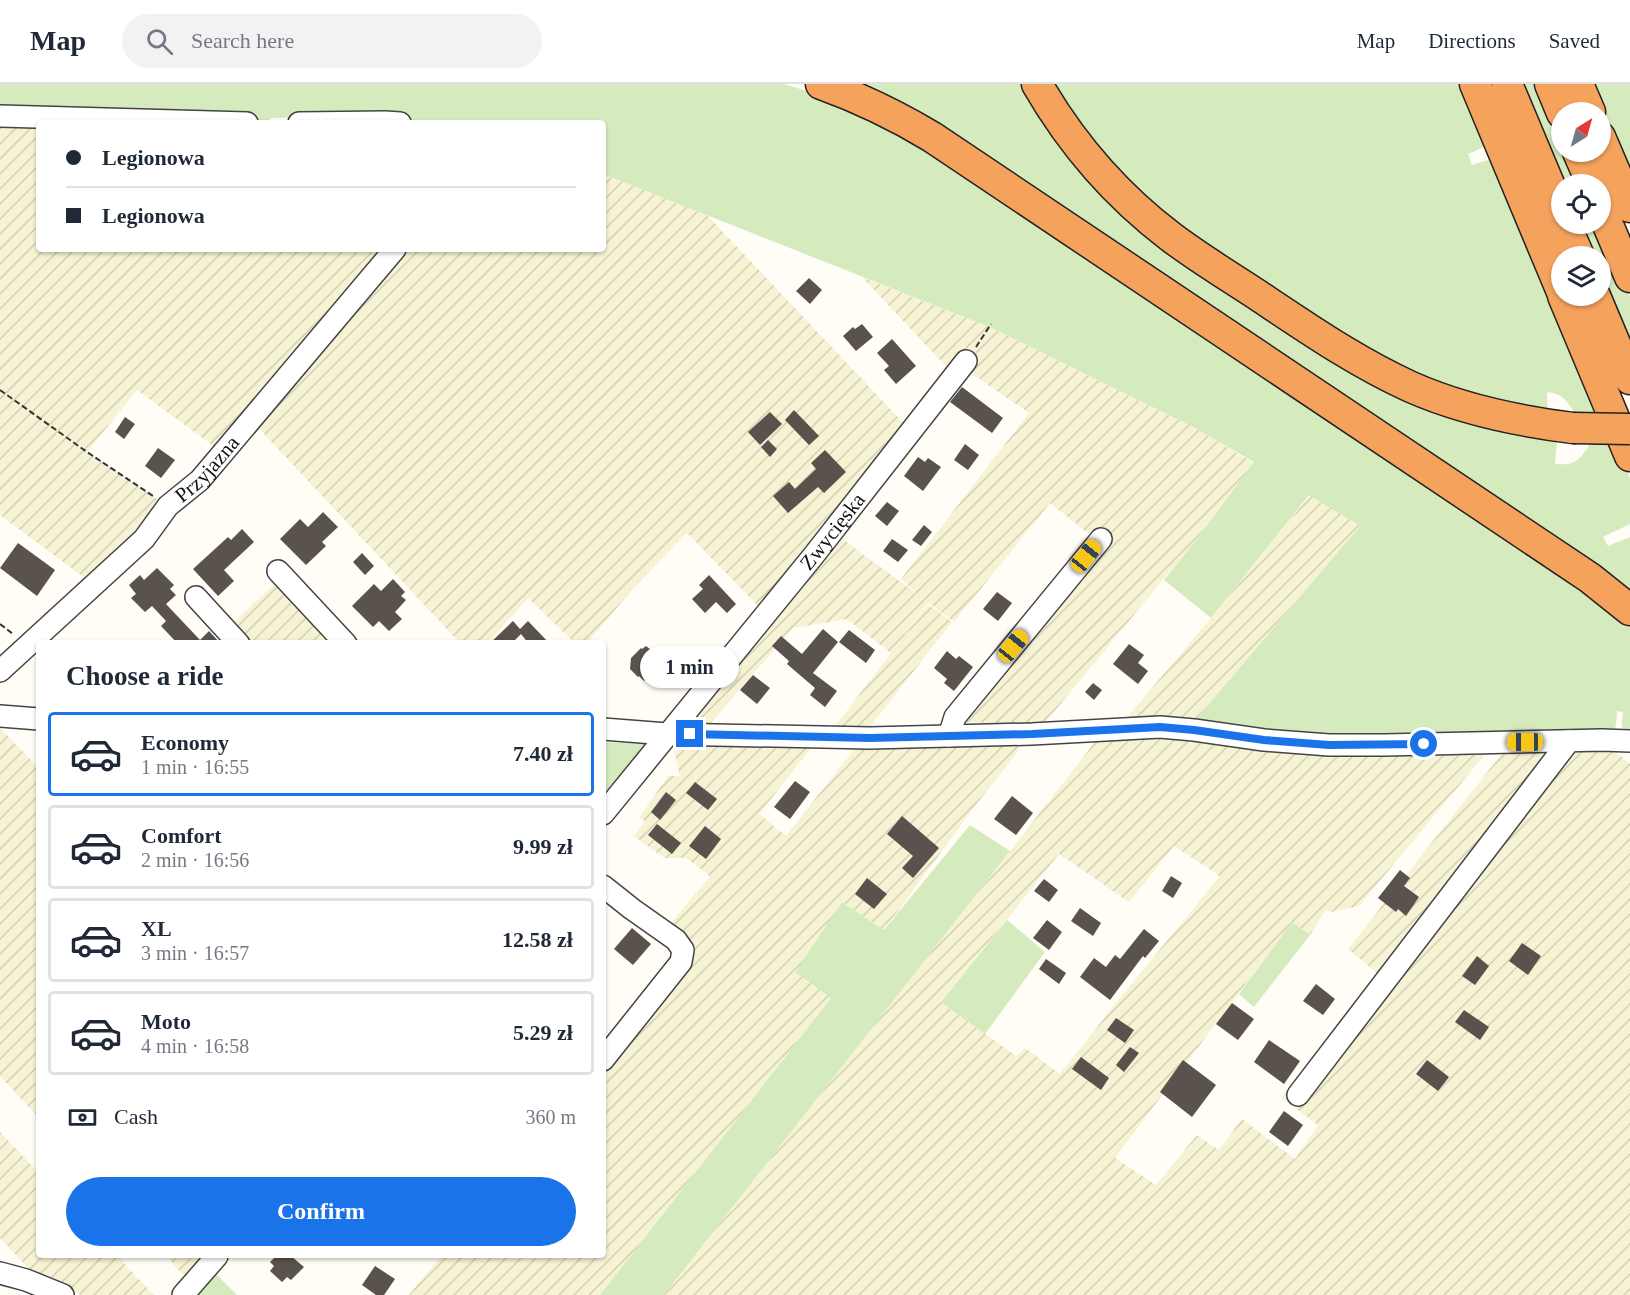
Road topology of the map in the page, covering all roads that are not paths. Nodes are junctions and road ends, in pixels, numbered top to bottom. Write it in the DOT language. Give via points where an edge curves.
graph roads {
  1 [pos="821,84"];
  2 [pos="1037,84"];
  3 [pos="1475,84"];
  4 [pos="1507,84"];
  5 [pos="1550,84"];
  6 [pos="1578,84"];
  7 [pos="1557,102"];
  8 [pos="1586,102"];
  9 [pos="0,116"];
  10 [pos="141,120"];
  11 [pos="1608,162"];
  12 [pos="1551,189"];
  13 [pos="1620,200"];
  14 [pos="392,252"];
  15 [pos="1551,267"];
  16 [pos="1630,276"];
  17 [pos="1567,306"];
  18 [pos="1599,306"];
  19 [pos="966,361"];
  20 [pos="1630,379"];
  21 [pos="1630,429"];
  22 [pos="1630,456"];
  23 [pos="1101,539"];
  24 [pos="278,571"];
  25 [pos="196,597"];
  26 [pos="1630,610"];
  27 [pos="235,640"];
  28 [pos="342,640"];
  29 [pos="0,671"];
  30 [pos="0,717"];
  31 [pos="36,719"];
  32 [pos="606,729"];
  33 [pos="667,734"];
  34 [pos="949,736"];
  35 [pos="1569,741"];
  36 [pos="1630,741"];
  37 [pos="606,810"];
  38 [pos="606,888"];
  39 [pos="606,1056"];
  40 [pos="1298,1095"];
  41 [pos="216,1258"];
  42 [pos="0,1273"];
  43 [pos="63,1295"];
  44 [pos="183,1295"];
  1 -- 26 [label="highway" via="885,111 932,137 1590,578"];
  2 -- 21 [label="highway, bridge" via="1090,160 1141,212 1197,256 1351,356 1443,400 1519,421 1573,428"];
  3 -- 15 [label="highway"];
  4 -- 12 [label="highway"];
  5 -- 7 [label="highway"];
  6 -- 8 [label="highway"];
  9 -- 10 [label="street"];
  11 -- 13 [label="highway"];
  13 -- 16 [label="highway"];
  14 -- 29 [label="street, Przyjazna" via="200,480 168,506 144,539"];
  17 -- 22 [label="highway"];
  18 -- 20 [label="highway"];
  19 -- 33 [label="street, Zwycięska"];
  23 -- 34 [label="street" via="955,717"];
  24 -- 28 [label="street"];
  25 -- 27 [label="street"];
  30 -- 31 [label="street"];
  32 -- 33 [label="street"];
  33 -- 34 [label="street"];
  33 -- 37 [label="street, Zwycięska"];
  34 -- 35 [label="street" via="1160,727 1329,745"];
  35 -- 36 [label="street"];
  35 -- 40 [label="street"];
  38 -- 39 [label="street" via="676,940 683,950 681,963"];
  41 -- 44 [label="street"];
  42 -- 43 [label="street"];
}
